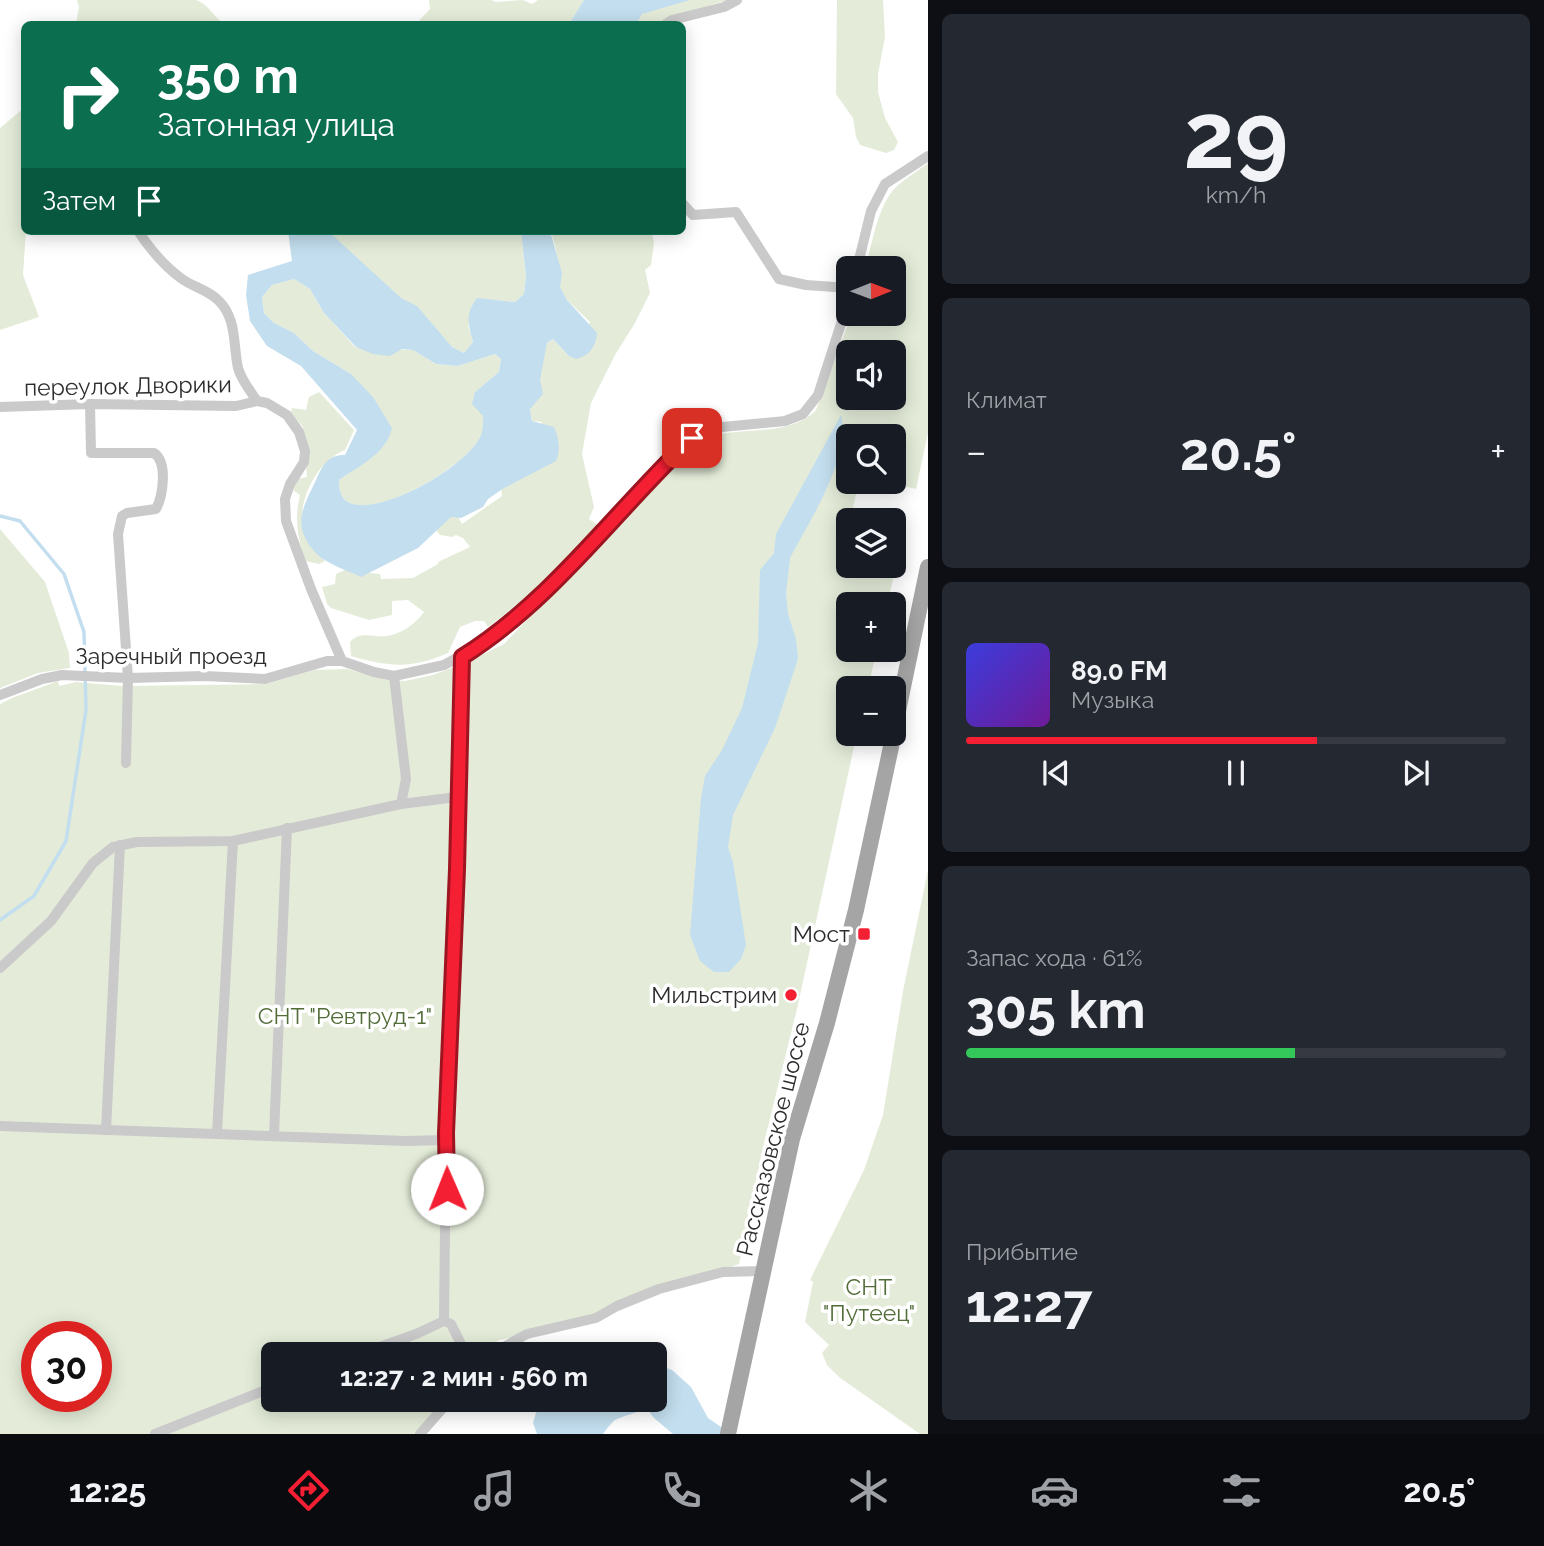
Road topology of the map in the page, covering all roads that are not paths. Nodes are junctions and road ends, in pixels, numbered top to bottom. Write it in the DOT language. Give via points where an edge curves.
graph roads {
  1 [pos="737,0"];
  2 [pos="670,21"];
  3 [pos="928,156"];
  4 [pos="686,208"];
  5 [pos="141,235"];
  6 [pos="860,256"];
  7 [pos="836,287"];
  8 [pos="840,326"];
  9 [pos="257,401"];
  10 [pos="90,404"];
  11 [pos="0,407"];
  12 [pos="928,567"];
  13 [pos="462,657"];
  14 [pos="342,661"];
  15 [pos="394,676"];
  16 [pos="906,676"];
  17 [pos="128,678"];
  18 [pos="0,695"];
  19 [pos="891,746"];
  20 [pos="126,763"];
  21 [pos="457,797"];
  22 [pos="401,804"];
  23 [pos="287,828"];
  24 [pos="233,841"];
  25 [pos="120,845"];
  26 [pos="0,968"];
  27 [pos="0,1126"];
  28 [pos="106,1130"];
  29 [pos="217,1133"];
  30 [pos="274,1135"];
  31 [pos="446,1140"];
  32 [pos="763,1271"];
  33 [pos="444,1321"];
  34 [pos="395,1342"];
  35 [pos="460,1342"];
  36 [pos="513,1342"];
  37 [pos="261,1392"];
  38 [pos="439,1412"];
  39 [pos="156,1434"];
  40 [pos="420,1434"];
  41 [pos="728,1434"];
  1 -- 2 [label="street"];
  3 -- 6 [label="street" via="885,184 871,211"];
  4 -- 7 [label="street" via="693,215 736,212 779,279"];
  5 -- 9 [label="street" via="183,280 224,307 239,370"];
  8 -- 13 [label="street" via="818,395 803,414 785,421 701,432 535,603"];
  9 -- 10 [label="street, переулок Дворики" via="236,405"];
  9 -- 14 [label="street" via="287,415 299,432 304,462 285,499 286,521"];
  10 -- 11 [label="street, переулок Дворики"];
  10 -- 17 [label="street" via="91,453 145,452 161,459 162,499 156,509 122,516 118,534"];
  12 -- 16 [label="main road, Рассказовское шоссе"];
  13 -- 15 [label="street" via="433,669"];
  13 -- 21 [label="street"];
  14 -- 15 [label="street"];
  14 -- 17 [label="street, Заречный проезд" via="312,664 265,679"];
  15 -- 22 [label="street" via="406,779"];
  17 -- 18 [label="street, Заречный проезд" via="62,675"];
  17 -- 20 [label="street"];
  19 -- 32 [label="main road, Рассказовское шоссе" via="856,910 792,1139"];
  21 -- 22 [label="street"];
  21 -- 31 [label="street"];
  22 -- 23 [label="street"];
  23 -- 24 [label="street"];
  23 -- 30 [label="street"];
  24 -- 25 [label="street"];
  24 -- 29 [label="street"];
  25 -- 26 [label="street" via="93,863 51,921"];
  25 -- 28 [label="street"];
  27 -- 28 [label="street"];
  28 -- 29 [label="street"];
  29 -- 30 [label="street"];
  30 -- 31 [label="street"];
  31 -- 33 [label="street"];
  32 -- 36 [label="street" via="723,1272 659,1289 596,1318 527,1334"];
  32 -- 41 [label="main road, Рассказовское шоссе"];
  33 -- 34 [label="street"];
  33 -- 35 [label="street" via="452,1324"];
  37 -- 39 [label="street"];
  38 -- 40 [label="street"];
}
